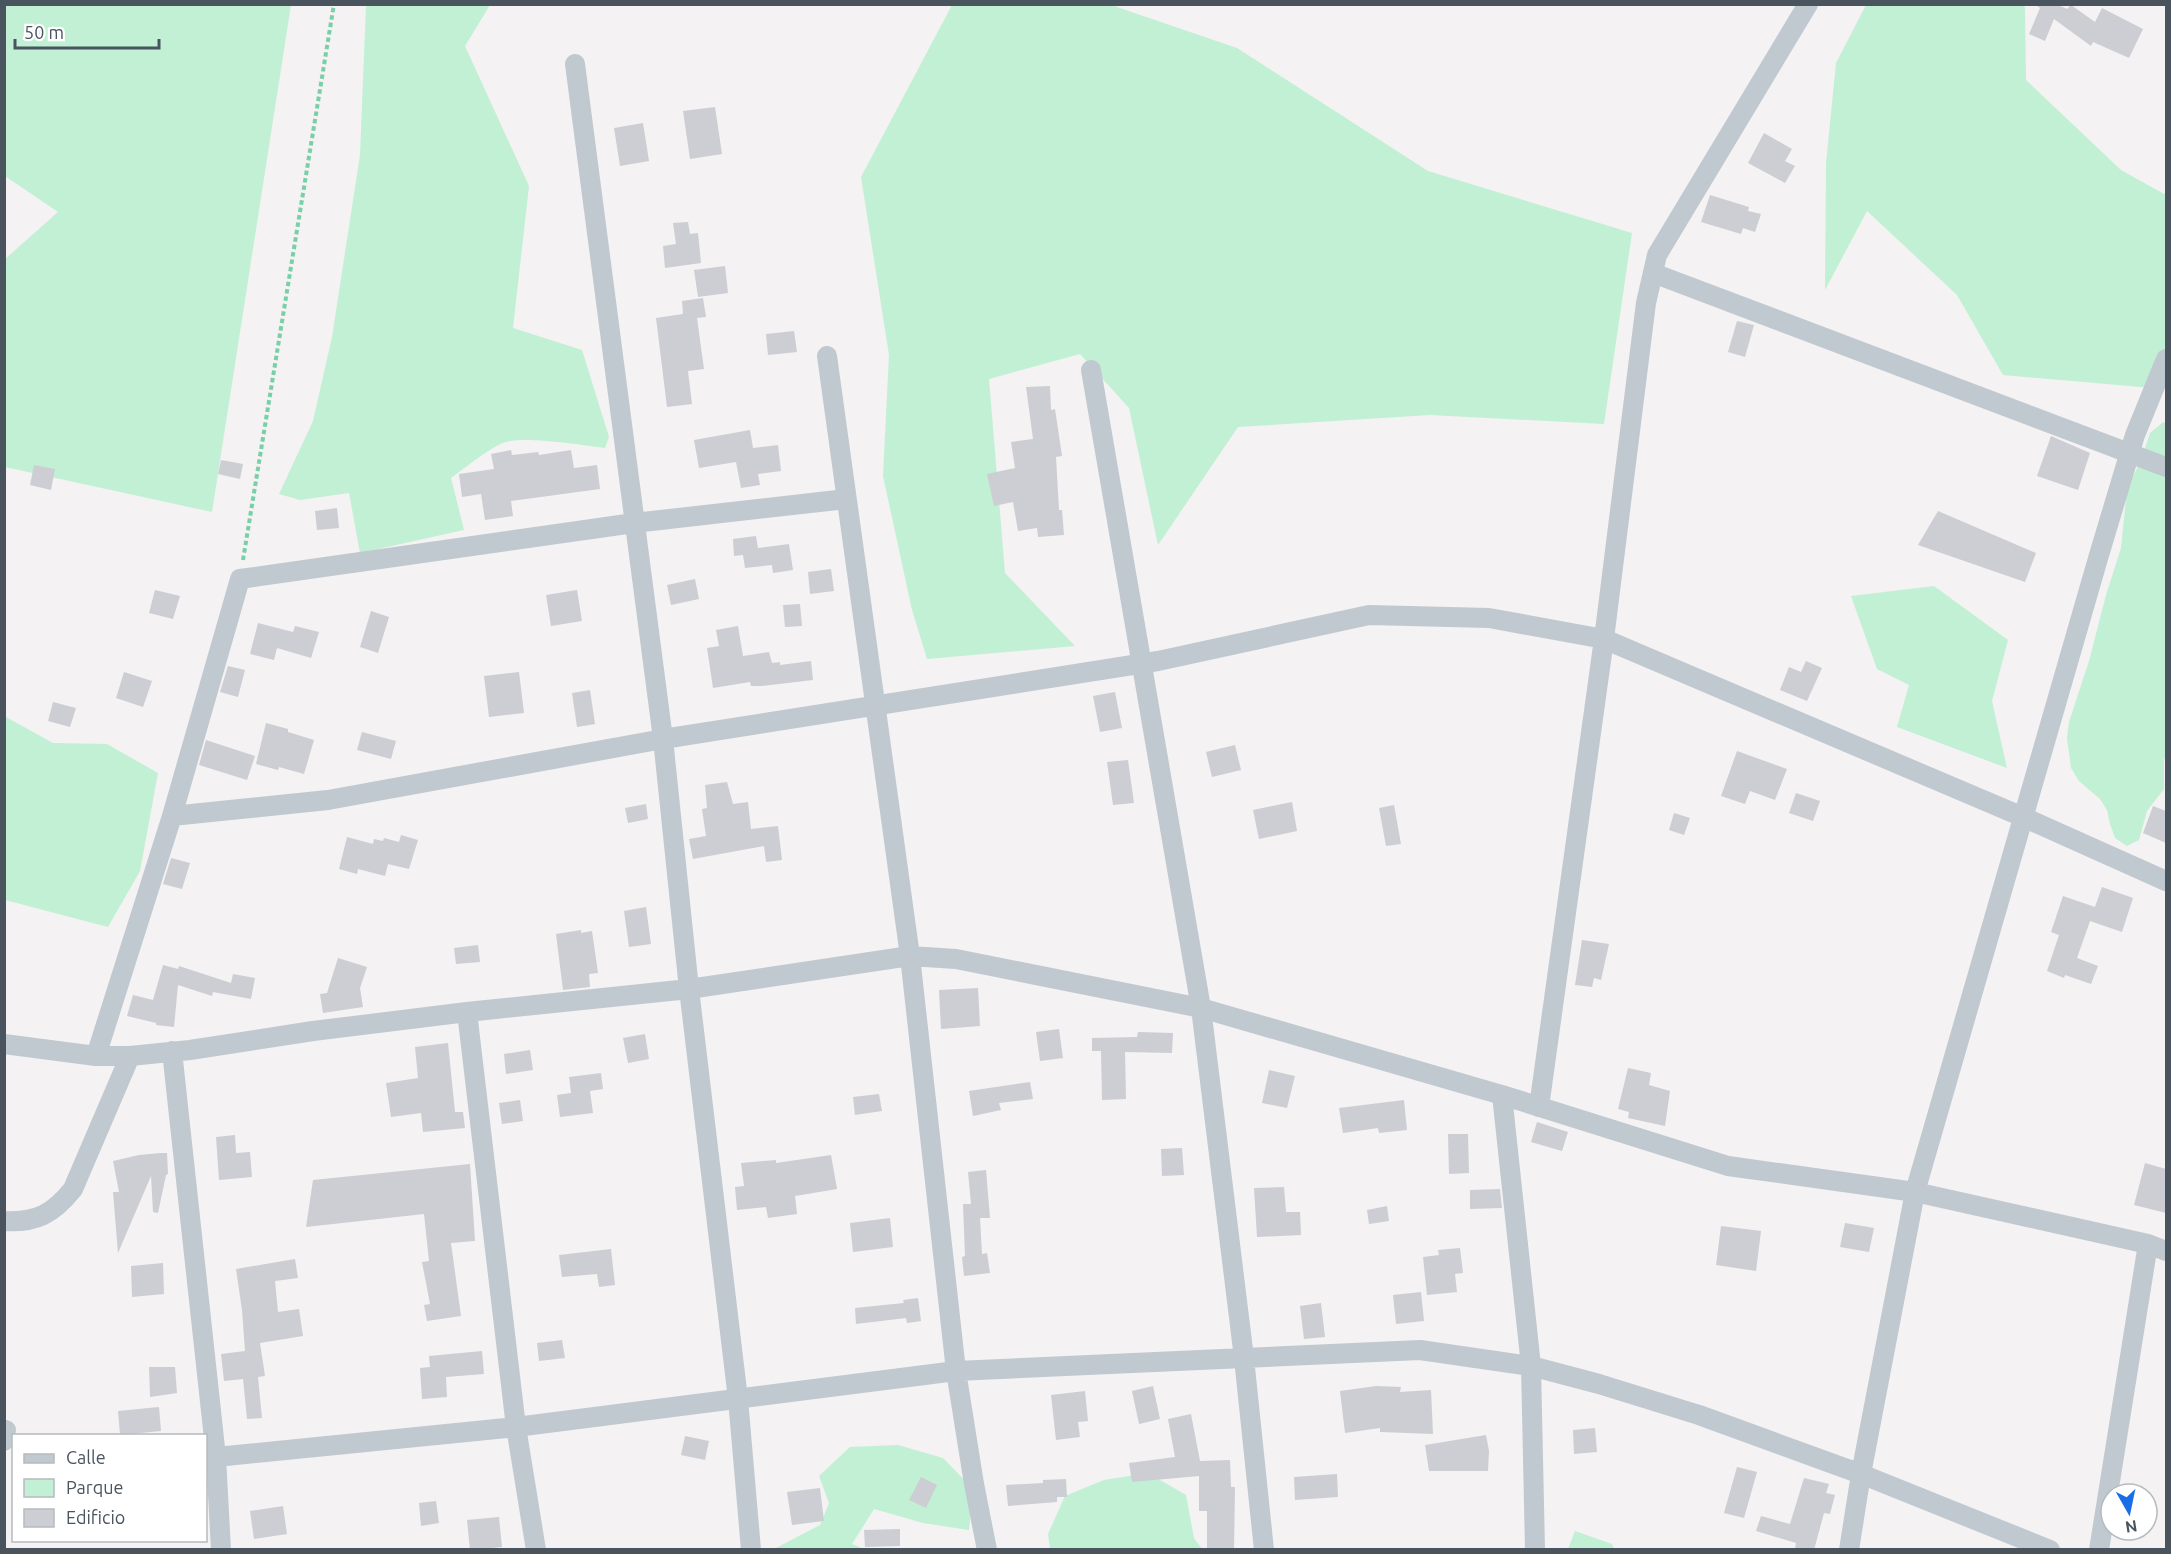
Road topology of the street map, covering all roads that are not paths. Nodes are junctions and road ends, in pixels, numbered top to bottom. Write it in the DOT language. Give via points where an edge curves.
graph roads {
  1 [pos="1808,4"];
  2 [pos="575,64"];
  3 [pos="1653,273"];
  4 [pos="827,356"];
  5 [pos="2166,359"];
  6 [pos="1091,370"];
  7 [pos="2130,453"];
  8 [pos="2166,467"];
  9 [pos="846,499"];
  10 [pos="634,523"];
  11 [pos="1604,639"];
  12 [pos="1142,663"];
  13 [pos="874,706"];
  14 [pos="663,739"];
  15 [pos="172,816"];
  16 [pos="2023,817"];
  17 [pos="2166,881"];
  18 [pos="910,956"];
  19 [pos="689,989"];
  20 [pos="1201,1008"];
  21 [pos="467,1012"];
  22 [pos="4,1044"];
  23 [pos="172,1051"];
  24 [pos="96,1056"];
  25 [pos="130,1056"];
  26 [pos="1502,1095"];
  27 [pos="1539,1107"];
  28 [pos="1916,1192"];
  29 [pos="4,1221"];
  30 [pos="2157,1247"];
  31 [pos="1244,1358"];
  32 [pos="1531,1366"];
  33 [pos="956,1371"];
  34 [pos="738,1399"];
  35 [pos="516,1427"];
  36 [pos="216,1457"];
  37 [pos="1861,1474"];
  38 [pos="221,1550"];
  39 [pos="536,1550"];
  40 [pos="751,1550"];
  41 [pos="987,1550"];
  42 [pos="1264,1550"];
  43 [pos="1535,1550"];
  44 [pos="1849,1550"];
  45 [pos="2050,1550"];
  46 [pos="2099,1550"];
  1 -- 3 [label="street" via="1674,225"];
  2 -- 10 [label="street"];
  3 -- 7 [label="street"];
  3 -- 11 [label="street"];
  4 -- 9 [label="street"];
  5 -- 7 [label="street"];
  6 -- 12 [label="street"];
  7 -- 8 [label="street"];
  7 -- 16 [label="street"];
  9 -- 10 [label="street"];
  9 -- 13 [label="street"];
  10 -- 14 [label="street"];
  10 -- 15 [label="street" via="240,579"];
  11 -- 12 [label="street" via="1489,618 1369,615"];
  11 -- 16 [label="street"];
  11 -- 27 [label="street"];
  12 -- 13 [label="street"];
  12 -- 20 [label="street"];
  13 -- 14 [label="street"];
  13 -- 18 [label="street"];
  14 -- 15 [label="street" via="328,800"];
  14 -- 19 [label="street"];
  15 -- 24 [label="street"];
  16 -- 17 [label="street"];
  16 -- 28 [label="street"];
  18 -- 19 [label="street"];
  18 -- 20 [label="street" via="956,959"];
  18 -- 33 [label="street"];
  19 -- 21 [label="street"];
  19 -- 34 [label="street"];
  20 -- 26 [label="street"];
  20 -- 31 [label="street"];
  21 -- 23 [label="street"];
  21 -- 35 [label="street"];
  22 -- 24 [label="street"];
  23 -- 25 [label="street"];
  23 -- 36 [label="street"];
  24 -- 25 [label="street"];
  25 -- 29 [label="street" via="73,1189 60,1205 40,1217"];
  26 -- 27 [label="street"];
  26 -- 32 [label="street"];
  27 -- 28 [label="street" via="1728,1166"];
  28 -- 30 [label="street"];
  28 -- 37 [label="street"];
  30 -- 46 [label="street"];
  31 -- 32 [label="street" via="1420,1350"];
  31 -- 33 [label="street"];
  31 -- 42 [label="street"];
  32 -- 37 [label="street" via="1699,1415"];
  32 -- 43 [label="street"];
  33 -- 34 [label="street"];
  33 -- 41 [label="street"];
  34 -- 35 [label="street"];
  34 -- 40 [label="street"];
  35 -- 36 [label="street"];
  35 -- 39 [label="street"];
  36 -- 38 [label="street"];
  37 -- 44 [label="street"];
  37 -- 45 [label="street"];
}
